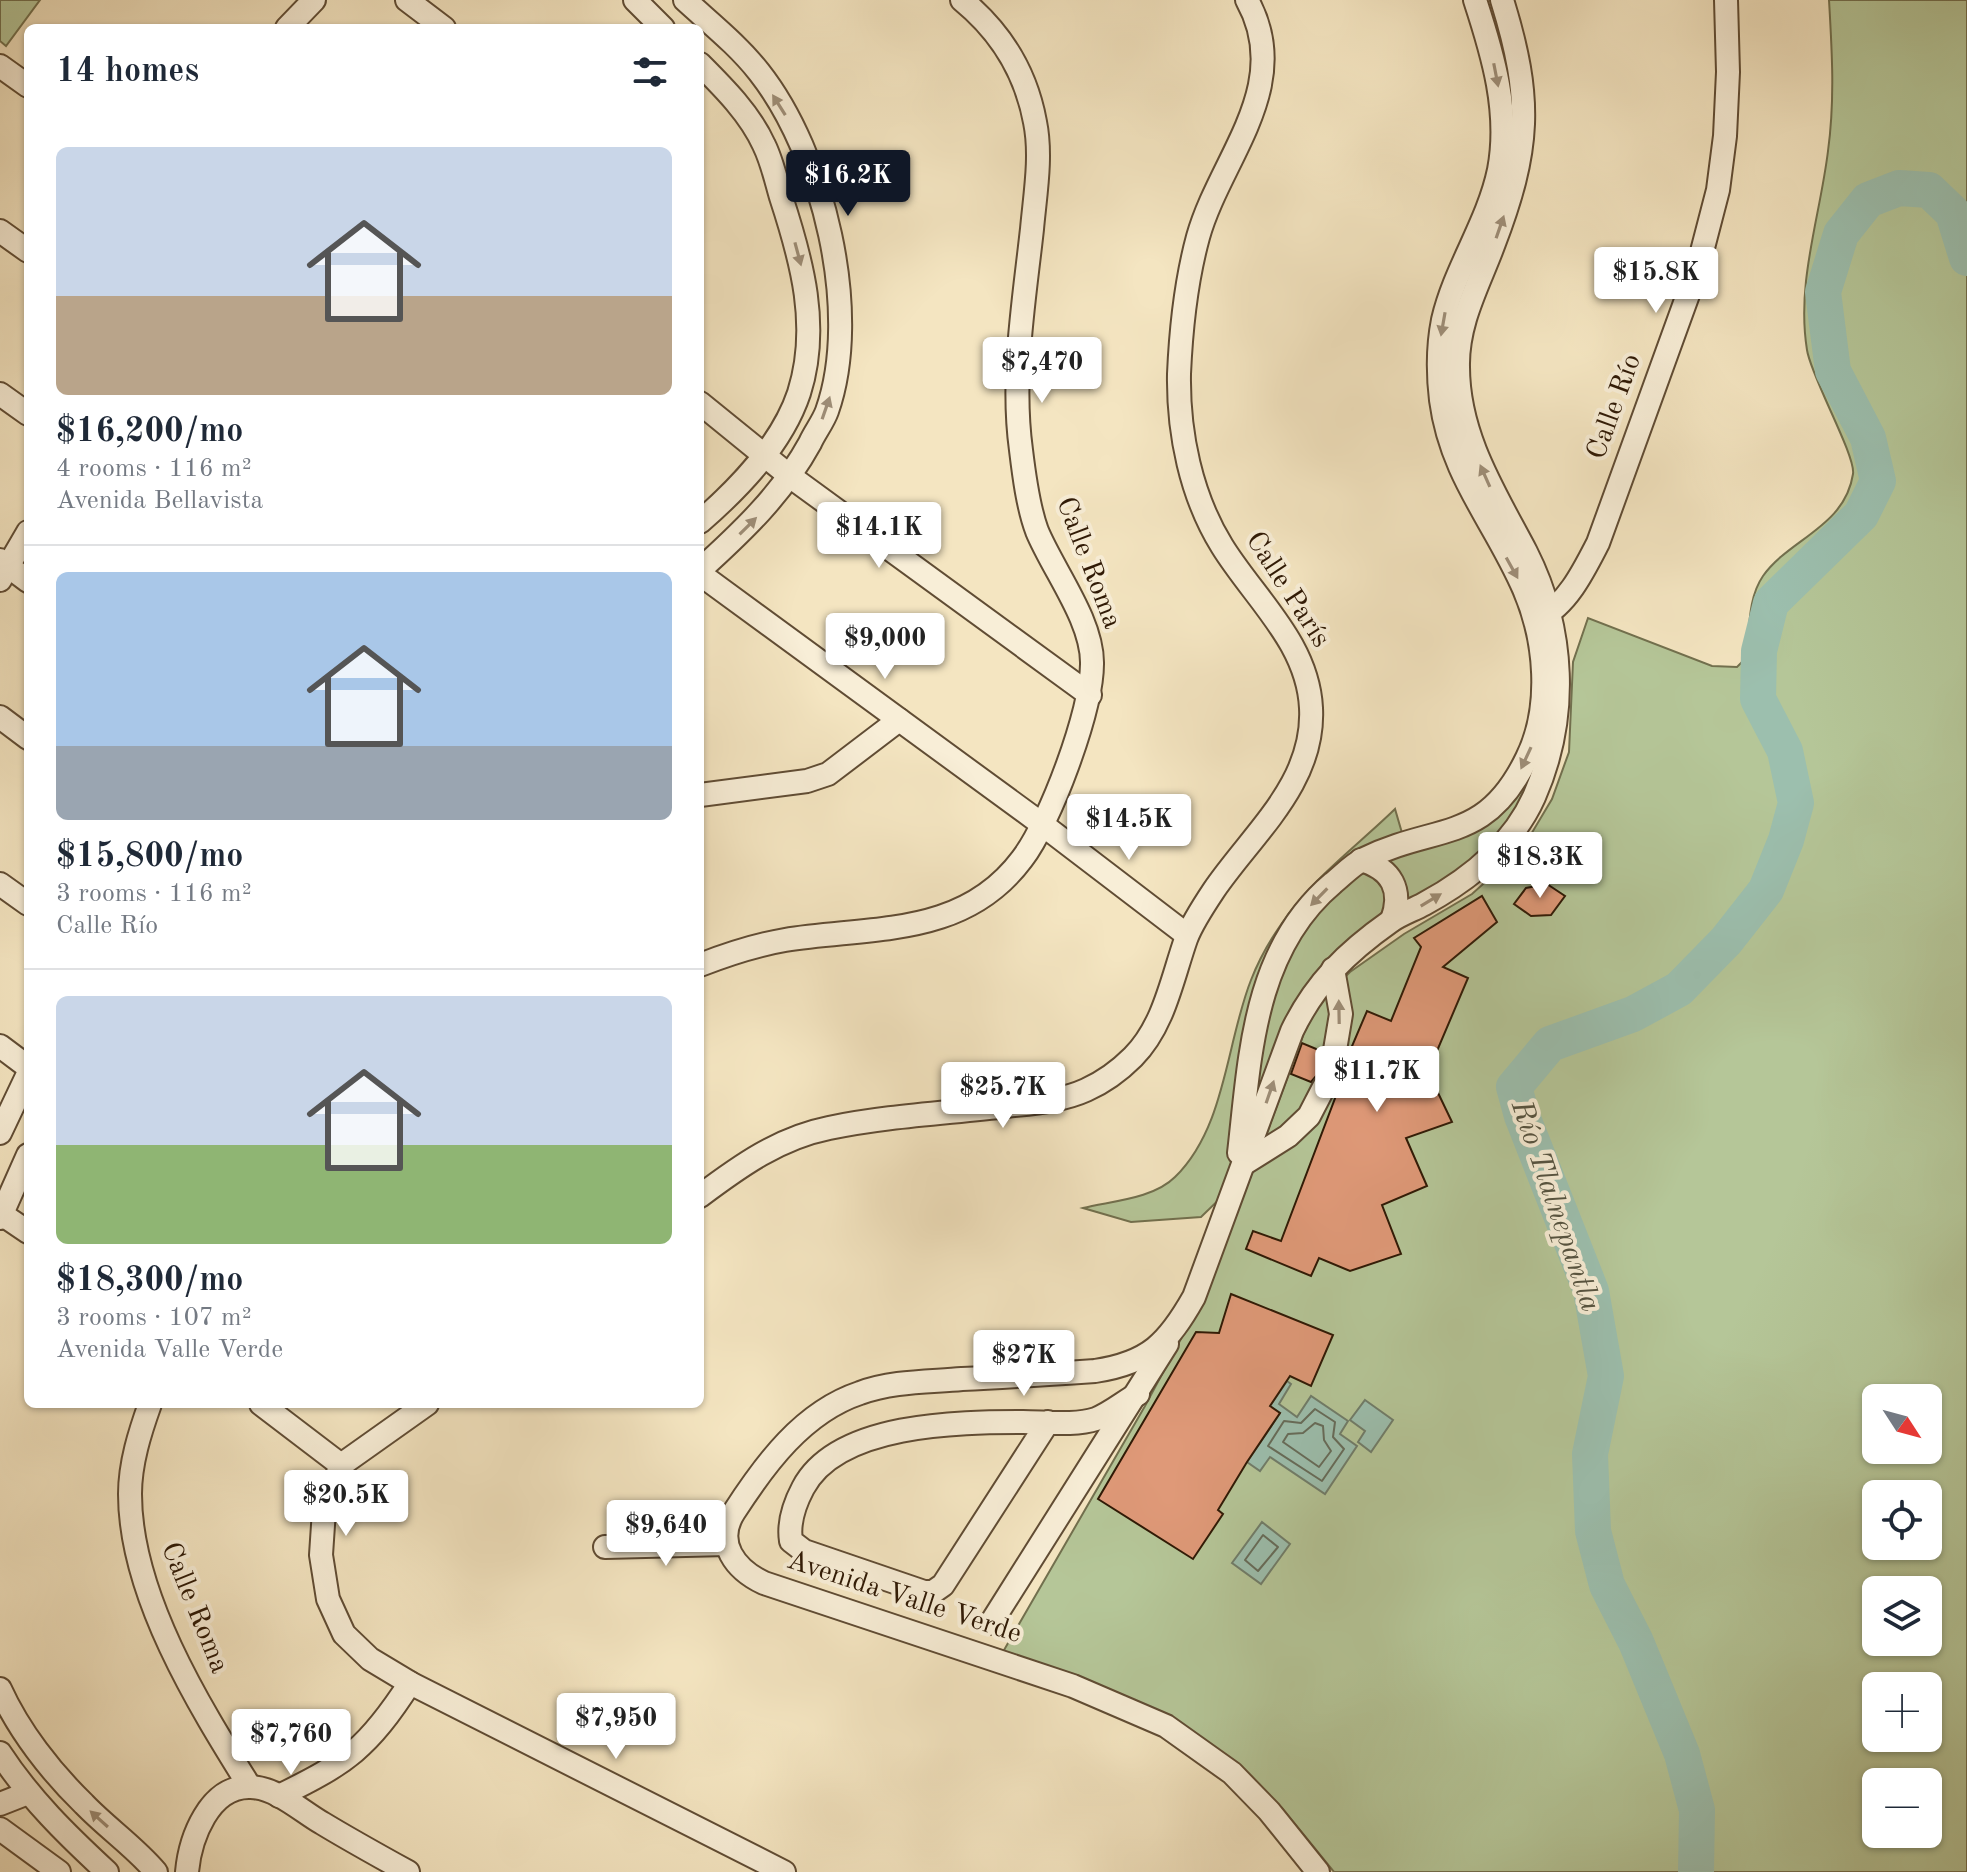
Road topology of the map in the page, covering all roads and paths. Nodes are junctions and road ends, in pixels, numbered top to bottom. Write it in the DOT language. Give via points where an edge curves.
graph roads {
  1 [pos="314,0"];
  2 [pos="407,0"];
  3 [pos="635,0"];
  4 [pos="685,0"];
  5 [pos="962,0"];
  6 [pos="1247,0"];
  7 [pos="1475,0"];
  8 [pos="1502,0"];
  9 [pos="1726,0"];
  10 [pos="291,24"];
  11 [pos="439,24"];
  12 [pos="659,24"];
  13 [pos="0,66"];
  14 [pos="704,68"];
  15 [pos="24,83"];
  16 [pos="0,231"];
  17 [pos="24,248"];
  18 [pos="0,394"];
  19 [pos="704,406"];
  20 [pos="24,411"];
  21 [pos="766,455"];
  22 [pos="791,477"];
  23 [pos="704,519"];
  24 [pos="24,538"];
  25 [pos="704,568"];
  26 [pos="3,569"];
  27 [pos="704,575"];
  28 [pos="24,579"];
  29 [pos="1542,617"];
  30 [pos="1090,695"];
  31 [pos="0,717"];
  32 [pos="899,720"];
  33 [pos="24,735"];
  34 [pos="704,794"];
  35 [pos="1043,825"];
  36 [pos="1361,860"];
  37 [pos="0,884"];
  38 [pos="24,901"];
  39 [pos="1392,920"];
  40 [pos="1187,935"];
  41 [pos="704,963"];
  42 [pos="1333,969"];
  43 [pos="0,1046"];
  44 [pos="1334,1056"];
  45 [pos="24,1064"];
  46 [pos="24,1082"];
  47 [pos="1324,1087"];
  48 [pos="0,1133"];
  49 [pos="1245,1163"];
  50 [pos="24,1164"];
  51 [pos="1235,1192"];
  52 [pos="704,1193"];
  53 [pos="0,1215"];
  54 [pos="24,1230"];
  55 [pos="1176,1329"];
  56 [pos="1138,1394"];
  57 [pos="149,1408"];
  58 [pos="266,1408"];
  59 [pos="421,1408"];
  60 [pos="1048,1422"];
  61 [pos="341,1465"];
  62 [pos="726,1544"];
  63 [pos="605,1547"];
  64 [pos="991,1623"];
  65 [pos="410,1683"];
  66 [pos="0,1689"];
  67 [pos="0,1753"];
  68 [pos="250,1787"];
  69 [pos="28,1793"];
  70 [pos="279,1796"];
  71 [pos="0,1804"];
  72 [pos="0,1829"];
  73 [pos="59,1872"];
  74 [pos="107,1872"];
  75 [pos="156,1872"];
  76 [pos="187,1872"];
  77 [pos="408,1872"];
  78 [pos="784,1872"];
  79 [pos="1318,1872"];
  1 -- 10 [label="street"];
  2 -- 11 [label="street"];
  3 -- 12 [label="street"];
  22 -- 4 [label="street, one-way" via="827,412 841,352 840,283 821,204 794,129 759,72"];
  5 -- 30 [label="street, Calle Roma" via="1003,42 1025,83 1036,125 1037,178 1018,363 1021,448 1036,528 1085,629 1093,661"];
  6 -- 40 [label="street, Calle París" via="1263,56 1258,101 1199,234 1188,282 1179,377 1192,477 1203,512 1303,668 1311,706 1309,743 1296,778"];
  7 -- 29 [label="street, one-way" via="1494,64 1503,128 1491,200 1442,323 1441,399 1462,477"];
  29 -- 8 [label="street, one-way" via="1526,553 1483,473 1462,406 1458,367 1472,295 1512,191 1522,148 1520,63"];
  9 -- 29 [label="street, Calle Río" via="1725,136 1718,190 1698,267 1598,543 1581,576"];
  13 -- 15 [label="street"];
  14 -- 21 [label="street, one-way" via="732,96 764,144 807,288 809,346 798,395"];
  16 -- 17 [label="street"];
  18 -- 20 [label="street"];
  19 -- 21 [label="street"];
  21 -- 22 [label="street"];
  21 -- 23 [label="street"];
  25 -- 22 [label="street, one-way"];
  22 -- 30 [label="street"];
  24 -- 26 [label="street"];
  26 -- 28 [label="street"];
  27 -- 32 [label="street"];
  29 -- 36 [label="street, one-way" via="1540,722 1512,786 1493,809 1466,827"];
  39 -- 29 [label="street, one-way" via="1464,880 1493,856 1533,798 1556,725 1559,681"];
  30 -- 35 [label="street, Calle Roma"];
  31 -- 33 [label="street"];
  32 -- 34 [label="street" via="828,774"];
  32 -- 35 [label="street"];
  35 -- 40 [label="street"];
  35 -- 41 [label="street, Calle Roma" via="997,887 960,912 919,923 784,940"];
  36 -- 39 [label="street" via="1389,874 1398,905"];
  36 -- 51 [label="street, one-way" via="1321,893 1295,924 1269,971 1250,1058"];
  37 -- 38 [label="street"];
  39 -- 42 [label="street"];
  40 -- 52 [label="street, Calle París" via="1172,988 1154,1025 1136,1054 1110,1078 1083,1092 1042,1102 827,1128 750,1159"];
  44 -- 42 [label="street, one-way" via="1341,1014"];
  49 -- 42 [label="street, one-way" via="1292,1031 1308,998"];
  43 -- 45 [label="street"];
  46 -- 48 [label="street"];
  47 -- 49 [label="street" via="1309,1116"];
  49 -- 51 [label="street"];
  50 -- 53 [label="street"];
  51 -- 55 [label="street"];
  53 -- 54 [label="street"];
  55 -- 56 [label="street"];
  55 -- 62 [label="street" via="1155,1351 1125,1366 896,1384 858,1393 822,1412 785,1443 729,1518"];
  56 -- 60 [label="street" via="1095,1419"];
  56 -- 64 [label="street"];
  57 -- 68 [label="street, Calle Roma" via="130,1493 135,1546 150,1596 187,1678"];
  58 -- 61 [label="street"];
  59 -- 61 [label="street"];
  60 -- 60 [label="street" via="917,1428 877,1437 829,1458 810,1476 795,1503 791,1541 804,1551 933,1592 943,1585"];
  61 -- 65 [label="street" via="324,1510 321,1555 328,1599 344,1634 370,1659"];
  62 -- 63 [label="street"];
  62 -- 79 [label="street, Avenida Valle Verde" via="734,1562 764,1583 1073,1686 1166,1726 1232,1773"];
  65 -- 70 [label="street" via="382,1727 360,1748 330,1771"];
  65 -- 78 [label="street"];
  75 -- 66 [label="street, one-way" via="46,1762"];
  67 -- 69 [label="street"];
  68 -- 70 [label="street"];
  68 -- 76 [label="street" via="232,1791 203,1818 192,1837"];
  69 -- 71 [label="street"];
  69 -- 74 [label="street"];
  70 -- 77 [label="street"];
  72 -- 73 [label="street"];
}
